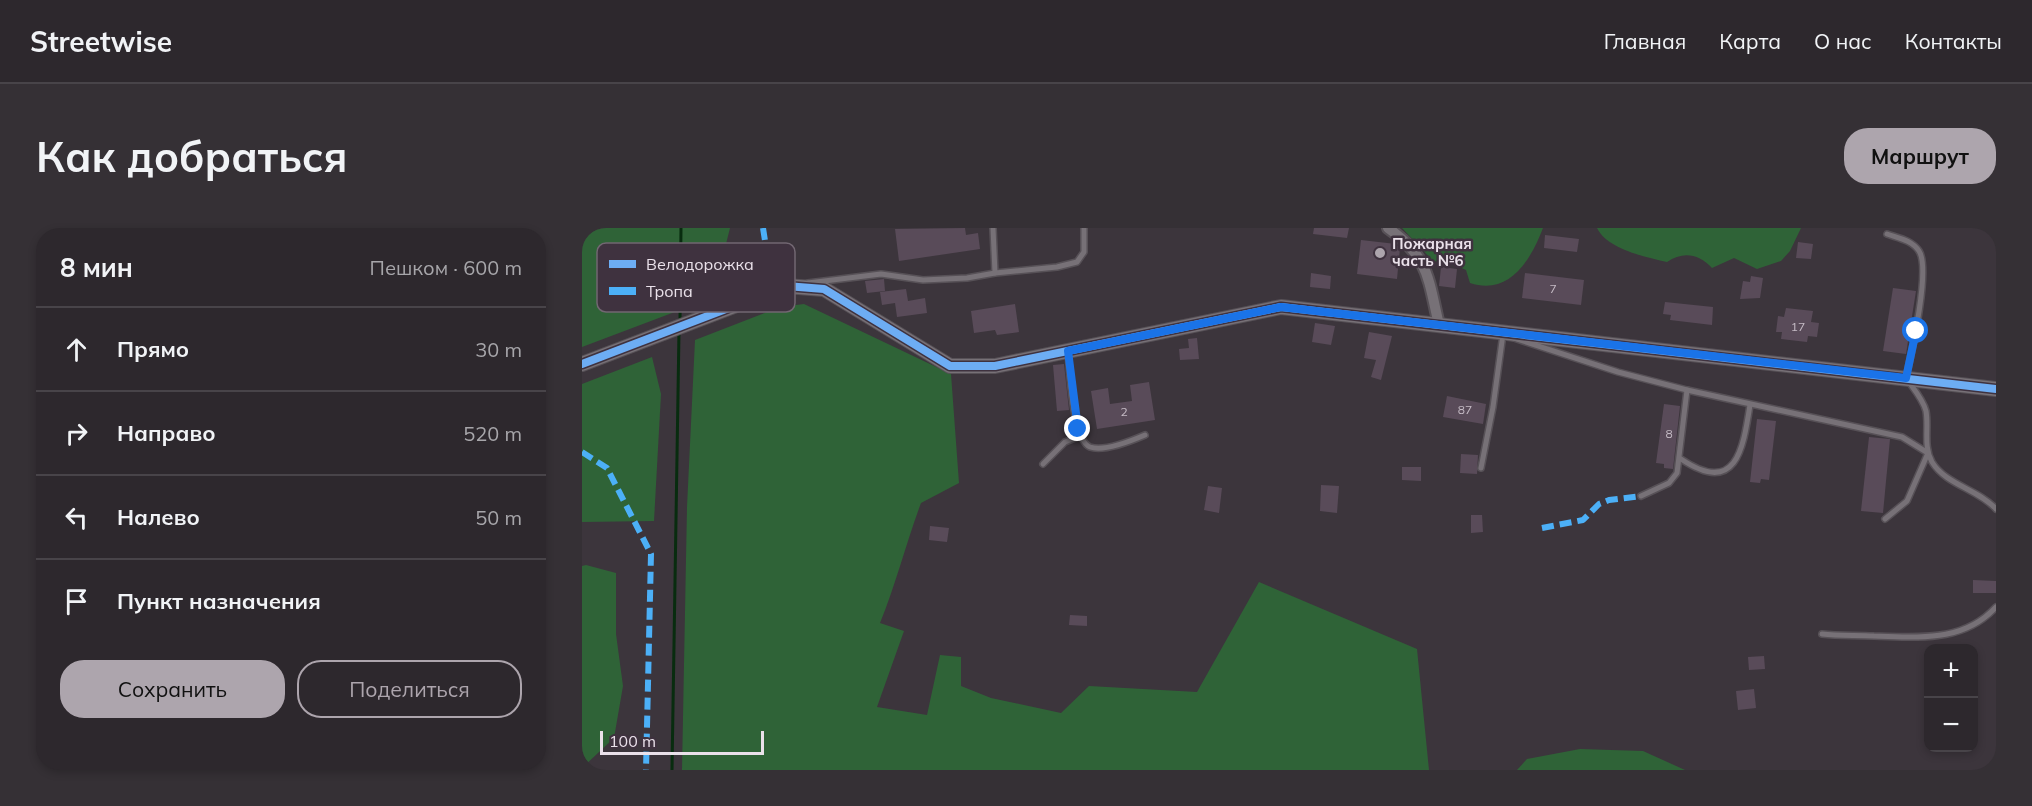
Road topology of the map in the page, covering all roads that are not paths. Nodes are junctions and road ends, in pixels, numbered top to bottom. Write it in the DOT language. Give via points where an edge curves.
graph roads {
  1 [pos="993,228"];
  2 [pos="1084,228"];
  3 [pos="1388,228"];
  4 [pos="1887,234"];
  5 [pos="995,273"];
  6 [pos="795,285"];
  7 [pos="795,287"];
  8 [pos="718,312"];
  9 [pos="1439,325"];
  10 [pos="1503,332"];
  11 [pos="1068,351"];
  12 [pos="582,364"];
  13 [pos="1906,378"];
  14 [pos="1996,389"];
  15 [pos="1687,390"];
  16 [pos="1750,405"];
  17 [pos="1144,435"];
  18 [pos="1080,436"];
  19 [pos="1928,453"];
  20 [pos="1681,459"];
  21 [pos="1043,464"];
  22 [pos="1481,468"];
  23 [pos="1641,496"];
  24 [pos="1996,509"];
  25 [pos="1885,519"];
  26 [pos="1996,608"];
  27 [pos="1822,634"];
  1 -- 5 [label="lane"];
  2 -- 5 [label="lane" via="1084,252 1077,262"];
  3 -- 9 [label="street" via="1418,253"];
  4 -- 13 [label="lane" via="1909,241 1922,258 1920,302"];
  5 -- 6 [label="lane" via="923,280 881,274"];
  7 -- 11 [label="street" via="824,289 950,366 995,366"];
  8 -- 12 [label="street"];
  9 -- 10 [label="street"];
  9 -- 11 [label="street" via="1281,307"];
  10 -- 13 [label="street"];
  10 -- 15 [label="lane" via="1532,346"];
  10 -- 22 [label="lane"];
  11 -- 18 [label="lane"];
  13 -- 14 [label="street"];
  13 -- 19 [label="lane" via="1925,407"];
  15 -- 16 [label="lane"];
  15 -- 20 [label="lane"];
  16 -- 19 [label="lane" via="1902,437"];
  16 -- 20 [label="lane" via="1741,453 1725,472 1702,470"];
  17 -- 18 [label="lane" via="1096,447 1090,447"];
  18 -- 21 [label="lane" via="1065,442"];
  19 -- 24 [label="lane" via="1944,475 1982,496"];
  19 -- 25 [label="lane" via="1907,501"];
  20 -- 23 [label="lane" via="1669,483"];
  26 -- 27 [label="lane" via="1979,622 1948,635 1928,638"];
}
